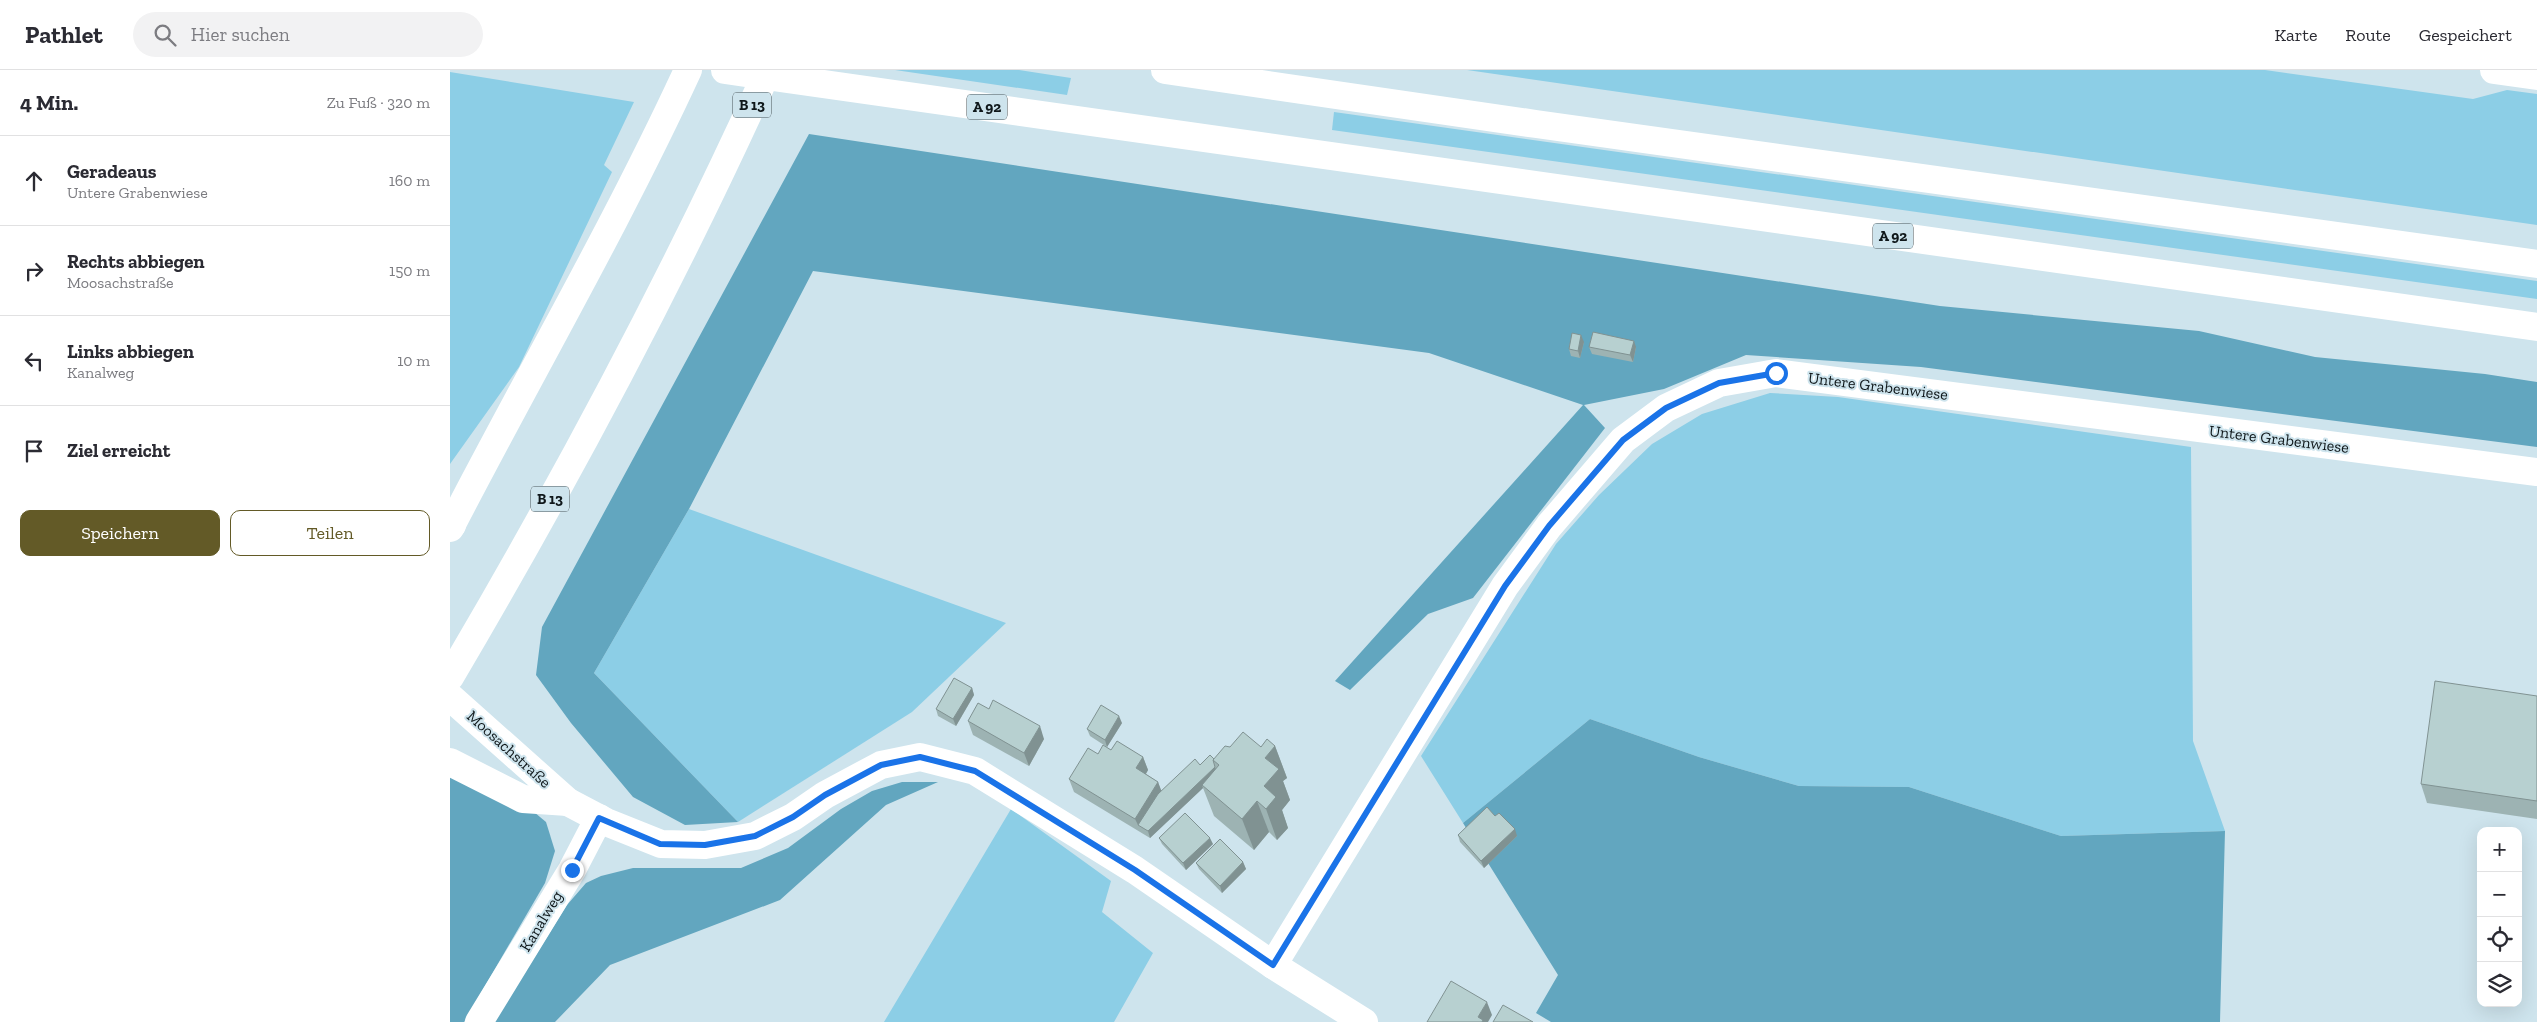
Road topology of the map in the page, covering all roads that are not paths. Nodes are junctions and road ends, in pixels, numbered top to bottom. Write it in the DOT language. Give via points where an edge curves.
graph roads {
  1 [pos="688,70"];
  2 [pos="725,70"];
  3 [pos="768,70"];
  4 [pos="1165,70"];
  5 [pos="2494,70"];
  6 [pos="2537,76"];
  7 [pos="2537,264"];
  8 [pos="2537,327"];
  9 [pos="2537,472"];
  10 [pos="451,526"];
  11 [pos="450,677"];
  12 [pos="450,698"];
  13 [pos="450,762"];
  14 [pos="568,802"];
  15 [pos="599,818"];
  16 [pos="1273,965"];
  17 [pos="479,1022"];
  18 [pos="1364,1022"];
  1 -- 10 [label="main road" via="661,129"];
  2 -- 8 [label="main road, A 92"];
  3 -- 11 [label="main road, B 13" via="648,320"];
  4 -- 7 [label="main road"];
  5 -- 6 [label="main road"];
  9 -- 16 [label="main road, Untere Grabenwiese" via="1776,373 1719,383 1666,408 1623,440 1549,526 1505,586"];
  12 -- 14 [label="main road, Moosachstraße"];
  13 -- 14 [label="main road, Moosachstraße" via="523,799"];
  14 -- 15 [label="main road, Moosachstraße"];
  15 -- 16 [label="main road, Moosachstraße" via="660,844 705,845 755,836 881,765 920,757 975,771 1135,870"];
  15 -- 17 [label="main road, Kanalweg" via="572,870"];
  16 -- 18 [label="main road, Moosachstraße"];
}
